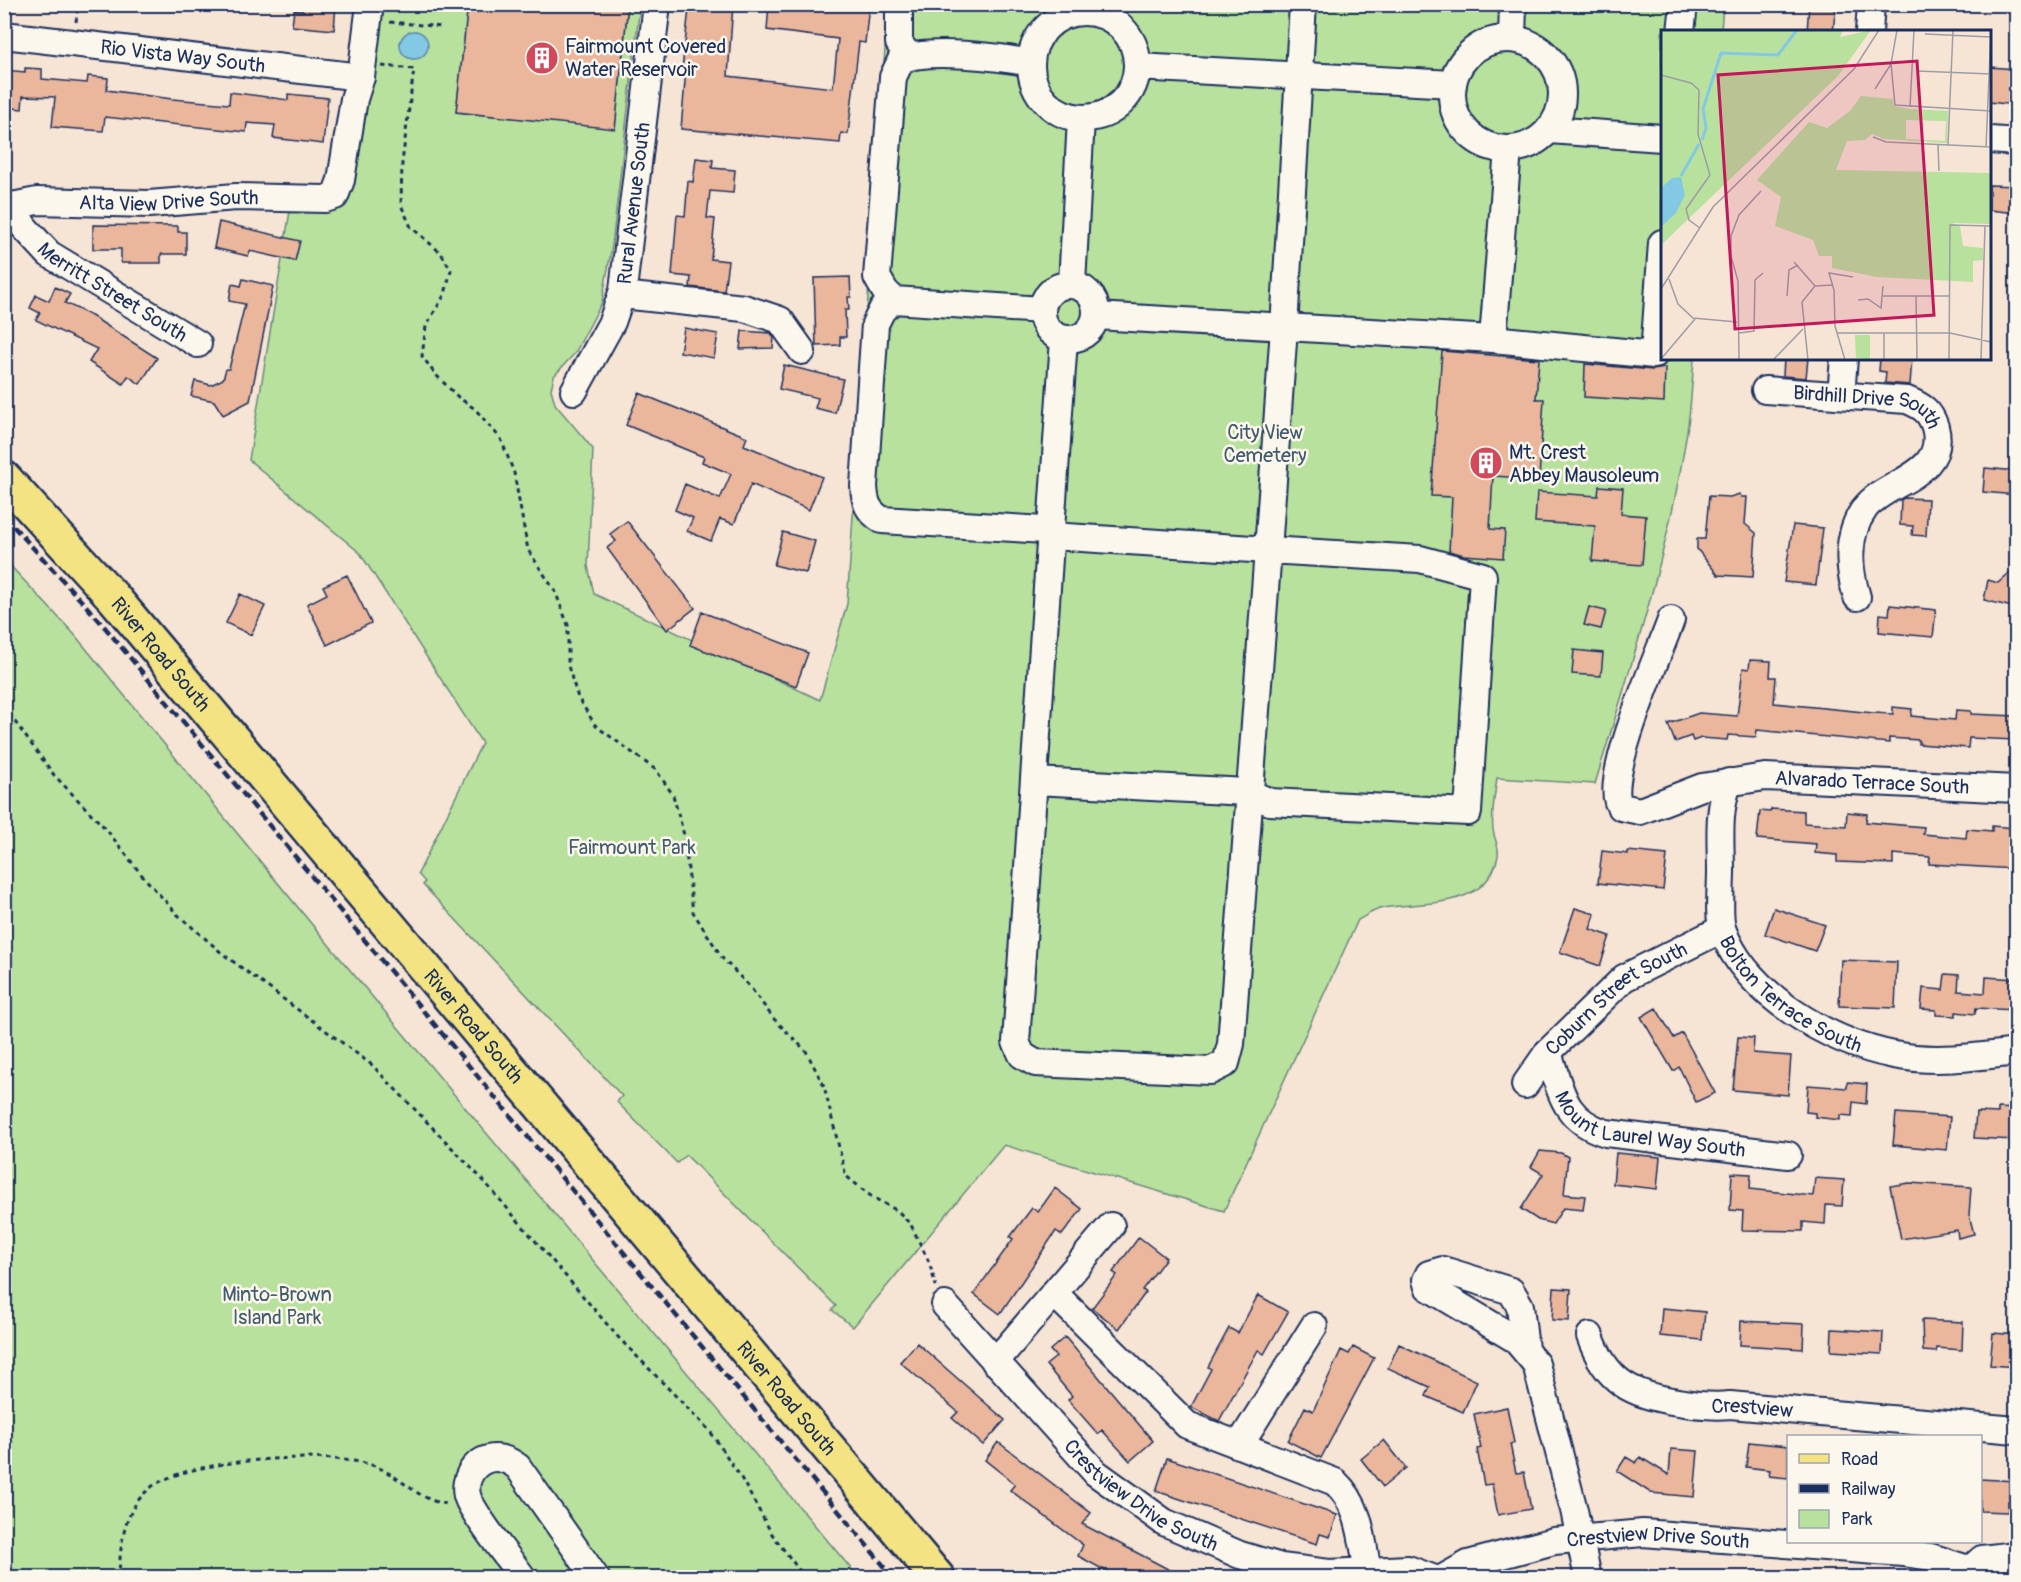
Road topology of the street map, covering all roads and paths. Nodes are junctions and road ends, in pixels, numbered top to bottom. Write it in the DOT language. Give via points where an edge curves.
graph roads {
  1 [pos="657,4"];
  2 [pos="899,4"];
  3 [pos="1303,4"];
  4 [pos="1513,4"];
  5 [pos="1684,4"];
  6 [pos="1871,4"];
  7 [pos="1086,8"];
  8 [pos="377,13"];
  9 [pos="443,27"];
  10 [pos="1681,30"];
  11 [pos="1869,30"];
  12 [pos="4,35"];
  13 [pos="1512,39"];
  14 [pos="909,56"];
  15 [pos="1030,63"];
  16 [pos="372,65"];
  17 [pos="1137,67"];
  18 [pos="1299,77"];
  19 [pos="1453,84"];
  20 [pos="1081,119"];
  21 [pos="1549,130"];
  22 [pos="1661,138"];
  23 [pos="1991,140"];
  24 [pos="2016,141"];
  25 [pos="1508,149"];
  26 [pos="8,204"];
  27 [pos="1661,257"];
  28 [pos="1072,284"];
  29 [pos="622,295"];
  30 [pos="894,300"];
  31 [pos="1042,310"];
  32 [pos="1096,316"];
  33 [pos="1284,328"];
  34 [pos="1064,339"];
  35 [pos="1493,339"];
  36 [pos="198,344"];
  37 [pos="802,351"];
  38 [pos="1844,360"];
  39 [pos="574,390"];
  40 [pos="1765,390"];
  41 [pos="1841,394"];
  42 [pos="4,478"];
  43 [pos="1052,536"];
  44 [pos="1268,550"];
  45 [pos="1857,597"];
  46 [pos="1671,620"];
  47 [pos="4,707"];
  48 [pos="1035,781"];
  49 [pos="1729,782"];
  50 [pos="2016,789"];
  51 [pos="1247,792"];
  52 [pos="1722,929"];
  53 [pos="2016,1052"];
  54 [pos="1548,1053"];
  55 [pos="1525,1085"];
  56 [pos="1788,1155"];
  57 [pos="1111,1226"];
  58 [pos="1054,1293"];
  59 [pos="945,1305"];
  60 [pos="1314,1326"];
  61 [pos="1590,1336"];
  62 [pos="1525,1349"];
  63 [pos="995,1362"];
  64 [pos="2016,1430"];
  65 [pos="1240,1444"];
  66 [pos="468,1500"];
  67 [pos="1581,1538"];
  68 [pos="2016,1555"];
  69 [pos="1964,1573"];
  70 [pos="1354,1575"];
  71 [pos="119,1578"];
  72 [pos="523,1578"];
  73 [pos="596,1578"];
  74 [pos="805,1578"];
  75 [pos="938,1578"];
  76 [pos="1432,1578"];
  77 [pos="1443,1578"];
  78 [pos="1588,1578"];
  1 -- 29 [label="street, Rural Avenue South"];
  2 -- 14 [label="street" via="899,43"];
  3 -- 18 [label="street"];
  4 -- 13 [label="street"];
  5 -- 10 [label="street"];
  6 -- 11 [label="street"];
  7 -- 15 [label="street" via="1062,17 1042,32"];
  7 -- 17 [label="street" via="1117,23 1135,51"];
  8 -- 9 [label="path"];
  8 -- 16 [label="street"];
  12 -- 16 [label="street, Rio Vista Way South"];
  13 -- 19 [label="street" via="1481,46 1458,68"];
  13 -- 21 [label="street" via="1543,52 1554,65 1562,98"];
  14 -- 15 [label="street"];
  14 -- 30 [label="street" via="901,60 893,77 877,277"];
  15 -- 20 [label="street" via="1039,95 1058,111"];
  16 -- 26 [label="street, Alta View Drive South" via="354,99 341,180 334,196 236,197 149,204"];
  16 -- 59 [label="path" via="414,69 402,163 401,205 411,227 441,253 451,270 445,294 426,326 422,356 501,439 514,473 528,550 555,591 568,625 568,666 578,698 596,726 656,770 673,795 684,835 693,912 723,959 806,1051 824,1086 846,1176 898,1211 911,1225"];
  17 -- 18 [label="street"];
  17 -- 20 [label="street" via="1126,98 1098,117"];
  18 -- 19 [label="street"];
  18 -- 33 [label="street"];
  19 -- 25 [label="street" via="1456,116 1465,130 1485,144"];
  20 -- 28 [label="street"];
  21 -- 22 [label="street"];
  21 -- 25 [label="street" via="1531,144"];
  23 -- 24 [label="street"];
  25 -- 35 [label="street"];
  26 -- 36 [label="street, Merritt Street South" via="27,232 49,254"];
  27 -- 35 [label="street" via="1654,355"];
  28 -- 31 [label="street" via="1054,288"];
  28 -- 32 [label="street" via="1093,299"];
  29 -- 37 [label="street" via="744,309 780,320"];
  29 -- 39 [label="street, Rural Avenue South" via="612,322"];
  30 -- 31 [label="street"];
  30 -- 43 [label="street" via="882,310 875,324 864,486 870,512 882,520 1044,530"];
  31 -- 34 [label="street" via="1048,330"];
  32 -- 33 [label="street"];
  32 -- 34 [label="street" via="1082,336"];
  33 -- 35 [label="street"];
  33 -- 44 [label="street"];
  34 -- 43 [label="street"];
  38 -- 41 [label="street"];
  40 -- 41 [label="street, Birdhill Drive South"];
  41 -- 45 [label="street, Birdhill Drive South" via="1907,400 1923,406 1932,417 1936,433 1934,452 1925,465 1866,506 1858,519 1849,561"];
  42 -- 75 [label="main road, River Road South" via="129,615"];
  43 -- 44 [label="street"];
  43 -- 48 [label="street"];
  44 -- 51 [label="street"];
  44 -- 51 [label="street" via="1420,559 1483,576 1468,812 1270,802"];
  46 -- 49 [label="street, Alvarado Terrace South" via="1625,745 1615,780 1617,803 1640,811 1687,792"];
  47 -- 74 [label="path" via="54,775 106,829 177,914 229,959 372,1065 483,1180 603,1320 710,1431 772,1534"];
  48 -- 51 [label="street"];
  48 -- 51 [label="street" via="1016,1042 1022,1055 1035,1063 1210,1071 1226,1063 1231,1044"];
  49 -- 50 [label="street, Alvarado Terrace South" via="1766,777"];
  49 -- 52 [label="street, Bolton Terrace South" via="1723,796 1721,824"];
  52 -- 53 [label="street, Bolton Terrace South" via="1739,961 1763,991 1843,1038 1894,1055 1948,1058"];
  52 -- 54 [label="street, Coburn Street South" via="1624,978"];
  54 -- 55 [label="street, Coburn Street South"];
  54 -- 56 [label="street, Mount Laurel Way South" via="1572,1114 1587,1127 1606,1133"];
  57 -- 58 [label="street"];
  58 -- 63 [label="street"];
  58 -- 65 [label="street" via="1178,1419"];
  59 -- 63 [label="street, Crestview Drive South"];
  60 -- 65 [label="street"];
  61 -- 64 [label="street, Crestview" via="1598,1357 1622,1385 1647,1398 1711,1407 1730,1405"];
  62 -- 67 [label="street" via="1542,1381"];
  63 -- 70 [label="street, Crestview Drive South" via="1096,1473 1164,1522 1281,1567"];
  65 -- 70 [label="street" via="1321,1475 1347,1493 1356,1510"];
  66 -- 71 [label="path" via="451,1505 436,1502 380,1468 347,1460 268,1460 207,1467 159,1482 140,1499 125,1527"];
  66 -- 72 [label="street"];
  66 -- 73 [label="street" via="468,1476 479,1463 495,1458 512,1462"];
  67 -- 69 [label="street, Crestview Drive South" via="1643,1533 1903,1553 1931,1557"];
  67 -- 77 [label="street, Crestview Drive South" via="1554,1541 1468,1564"];
  67 -- 78 [label="street"];
  68 -- 69 [label="street, Crestview Drive South" via="1982,1559"];
  70 -- 76 [label="street, Crestview Drive South" via="1408,1569"];
}
